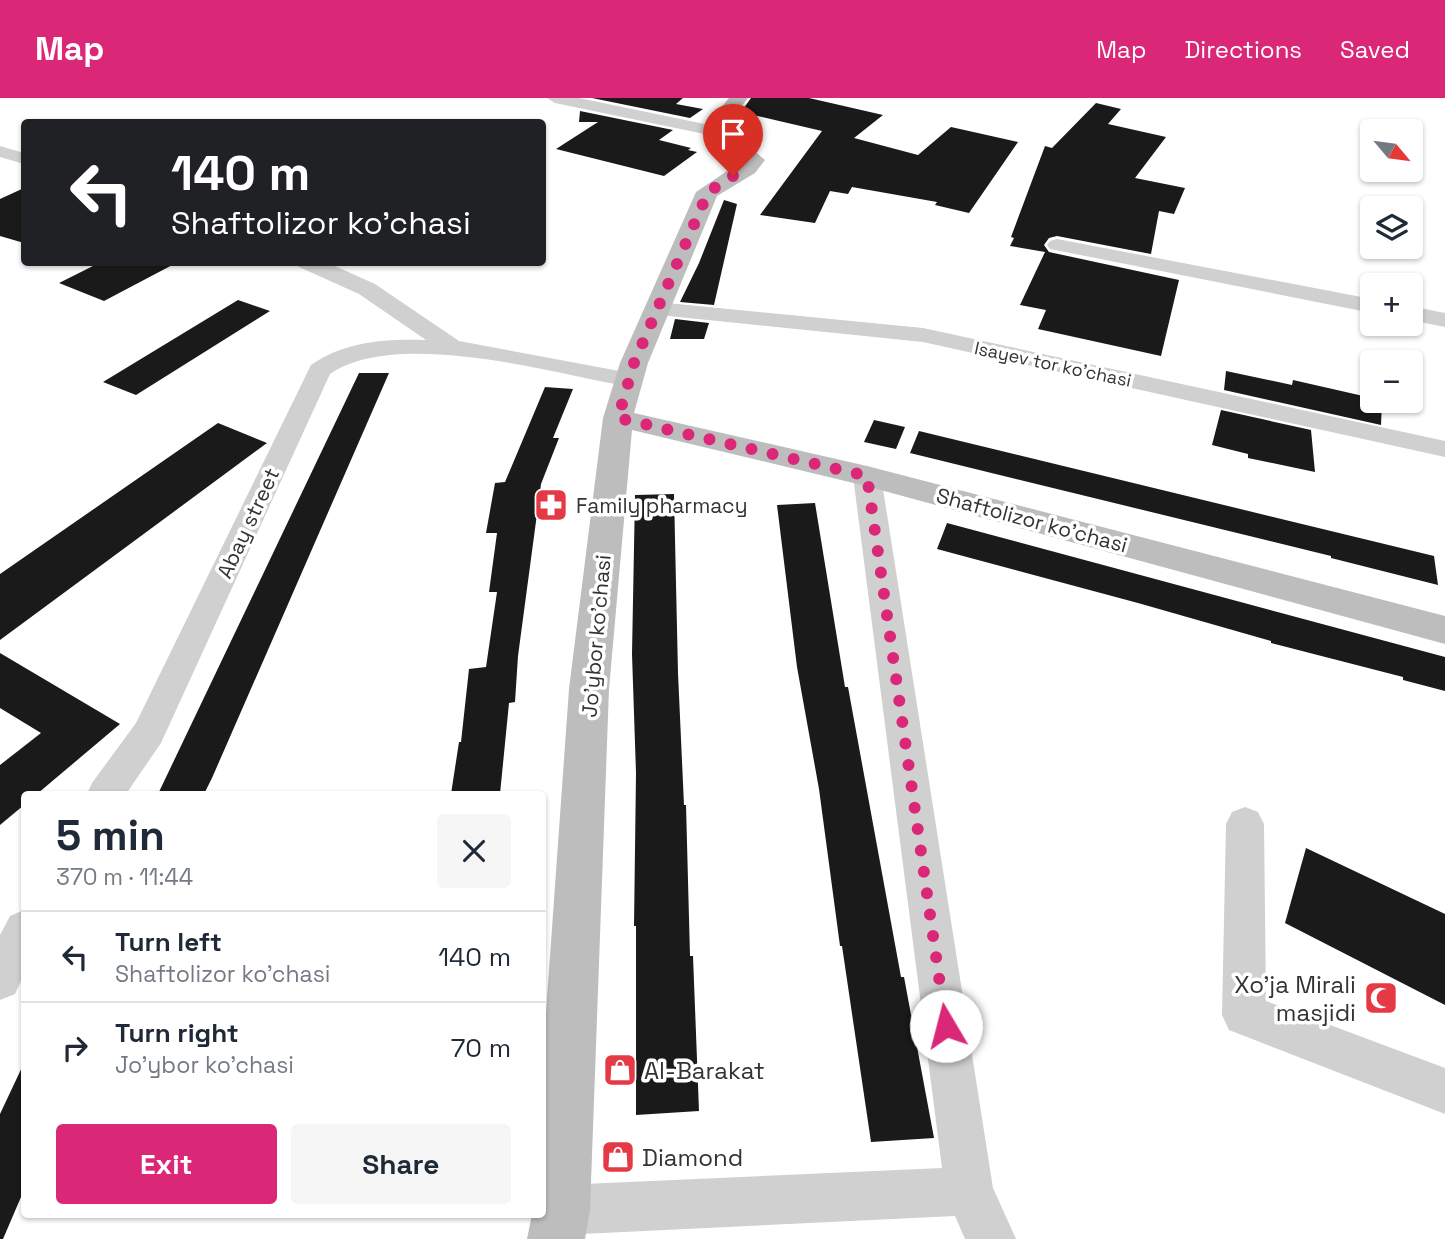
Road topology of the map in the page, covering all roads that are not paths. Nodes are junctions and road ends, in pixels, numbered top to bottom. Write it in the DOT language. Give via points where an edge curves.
graph roads {
  1 [pos="555,98"];
  2 [pos="739,98"];
  3 [pos="719,132"];
  4 [pos="0,150"];
  5 [pos="21,158"];
  6 [pos="1057,245"];
  7 [pos="316,266"];
  8 [pos="1360,304"];
  9 [pos="656,309"];
  10 [pos="1423,316"];
  11 [pos="1445,320"];
  12 [pos="452,348"];
  13 [pos="630,380"];
  14 [pos="618,418"];
  15 [pos="1445,449"];
  16 [pos="867,476"];
  17 [pos="1445,630"];
  18 [pos="108,791"];
  19 [pos="1245,824"];
  20 [pos="21,936"];
  21 [pos="0,979"];
  22 [pos="1445,1091"];
  23 [pos="969,1191"];
  24 [pos="558,1225"];
  25 [pos="992,1239"];
  1 -- 3 [label="street"];
  2 -- 3 [label="street" via="724,116"];
  3 -- 9 [label="street, Jo'ybor ko'chasi" via="754,160 708,192"];
  4 -- 5 [label="street"];
  6 -- 8 [label="street"];
  7 -- 12 [label="street" via="367,289"];
  9 -- 13 [label="street, Jo'ybor ko'chasi"];
  9 -- 15 [label="street, Isayev tor ko'chasi" via="923,335"];
  10 -- 11 [label="street"];
  12 -- 13 [label="street"];
  12 -- 18 [label="street, Abay street" via="369,349 340,357 320,370 149,733"];
  13 -- 14 [label="street, Jo'ybor ko'chasi"];
  14 -- 16 [label="street, Shaftolizor ko'chasi"];
  14 -- 24 [label="street, Jo'ybor ko'chasi" via="589,689"];
  16 -- 17 [label="street, Shaftolizor ko'chasi"];
  16 -- 23 [label="street"];
  19 -- 22 [label="street" via="1244,1015"];
  20 -- 21 [label="street"];
  23 -- 24 [label="street"];
  23 -- 25 [label="street"];
}
